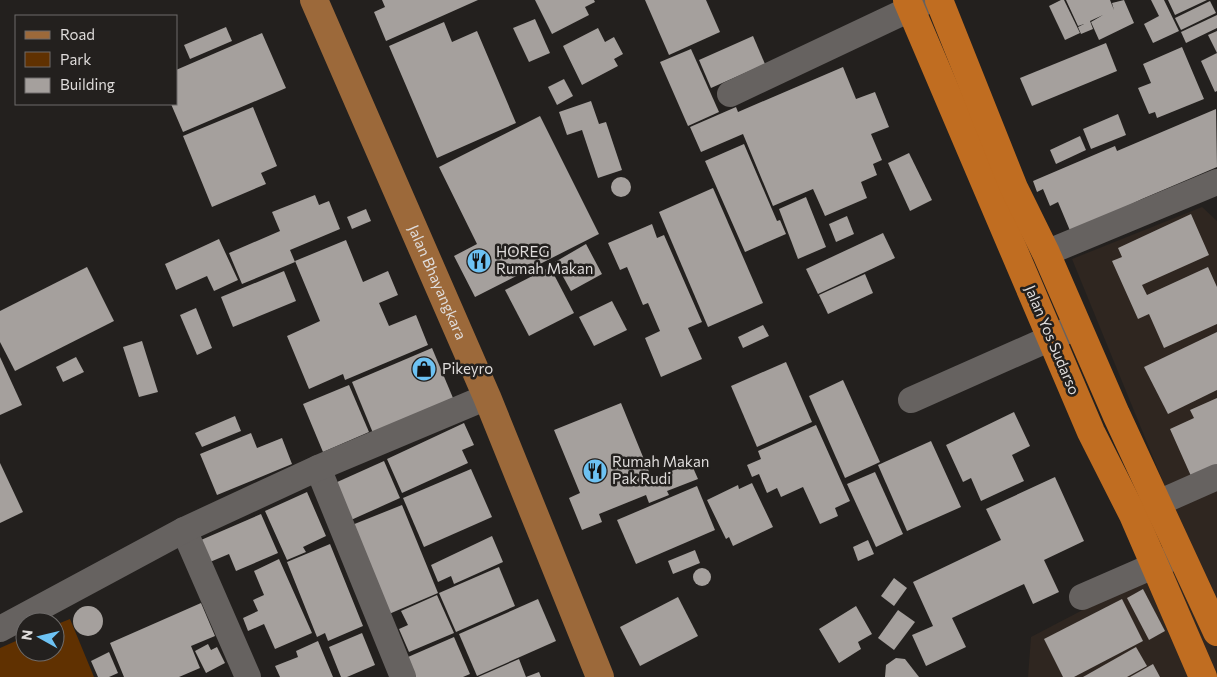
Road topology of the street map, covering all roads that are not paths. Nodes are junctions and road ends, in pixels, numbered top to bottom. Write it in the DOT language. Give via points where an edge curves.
graph roads {
  1 [pos="314,0"];
  2 [pos="939,0"];
  3 [pos="916,3"];
  4 [pos="730,94"];
  5 [pos="1217,182"];
  6 [pos="1046,253"];
  7 [pos="1078,326"];
  8 [pos="1051,338"];
  9 [pos="487,397"];
  10 [pos="911,400"];
  11 [pos="318,468"];
  12 [pos="1217,477"];
  13 [pos="1158,503"];
  14 [pos="1133,515"];
  15 [pos="184,530"];
  16 [pos="1182,554"];
  17 [pos="1154,565"];
  18 [pos="1082,597"];
  19 [pos="0,629"];
  20 [pos="1217,632"];
  21 [pos="248,677"];
  22 [pos="404,677"];
  23 [pos="600,677"];
  24 [pos="1203,677"];
  1 -- 9 [label="main road, Jalan Bhayangkara"];
  2 -- 6 [label="highway, Jalan Yos Sudarso" via="1014,188"];
  3 -- 4 [label="street"];
  3 -- 8 [label="highway, Jalan Yos Sudarso"];
  5 -- 6 [label="street"];
  6 -- 7 [label="highway, Jalan Yos Sudarso"];
  7 -- 8 [label="street"];
  7 -- 13 [label="highway, Jalan Yos Sudarso"];
  8 -- 10 [label="street"];
  8 -- 14 [label="highway, Jalan Yos Sudarso"];
  9 -- 11 [label="street"];
  9 -- 23 [label="main road, Jalan Bhayangkara"];
  11 -- 15 [label="street"];
  11 -- 22 [label="street"];
  12 -- 13 [label="street"];
  13 -- 14 [label="street"];
  13 -- 16 [label="highway, Jalan Yos Sudarso"];
  14 -- 17 [label="highway, Jalan Yos Sudarso"];
  15 -- 19 [label="street"];
  15 -- 21 [label="street"];
  16 -- 17 [label="street"];
  16 -- 20 [label="highway, Jalan Yos Sudarso"];
  17 -- 18 [label="street"];
  17 -- 24 [label="highway, Jalan Yos Sudarso"];
}
